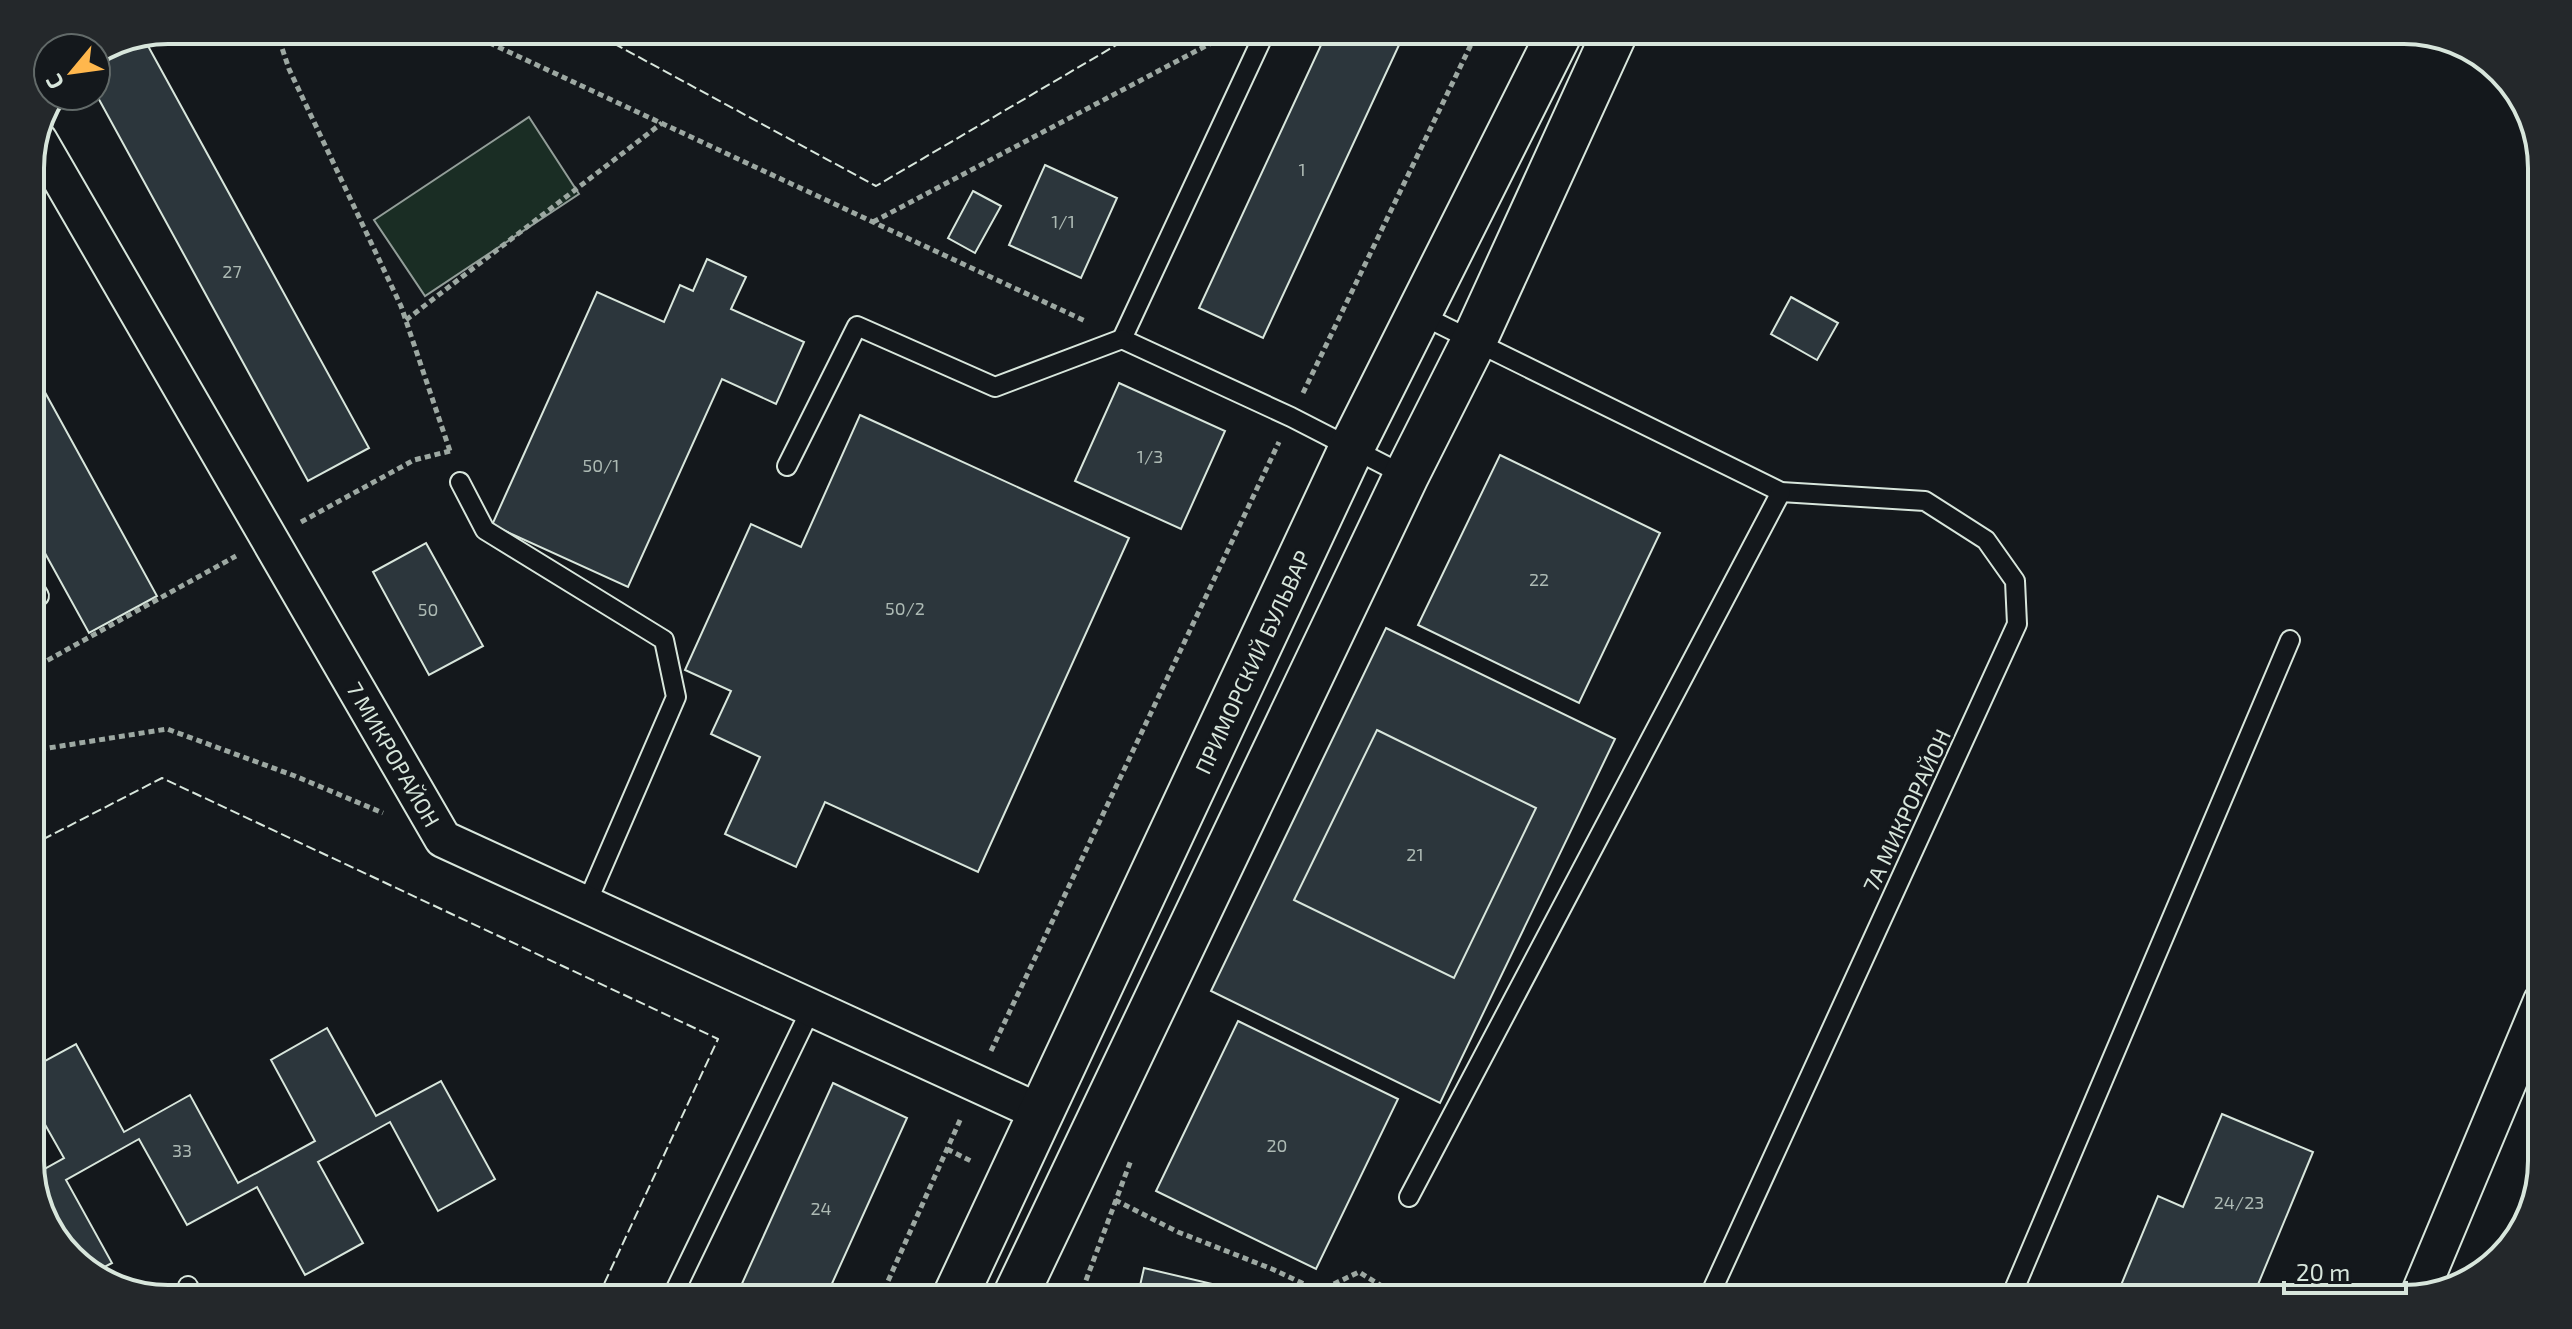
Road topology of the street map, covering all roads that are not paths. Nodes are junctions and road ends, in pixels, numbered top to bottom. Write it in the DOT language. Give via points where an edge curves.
graph roads {
  1 [pos="1259,44"];
  2 [pos="1554,44"];
  3 [pos="1610,44"];
  4 [pos="45,152"];
  5 [pos="1419,314"];
  6 [pos="1122,339"];
  7 [pos="1474,341"];
  8 [pos="1351,449"];
  9 [pos="787,466"];
  10 [pos="1406,476"];
  11 [pos="460,482"];
  12 [pos="1781,492"];
  13 [pos="2290,640"];
  14 [pos="586,905"];
  15 [pos="811,1009"];
  16 [pos="2528,1034"];
  17 [pos="1041,1113"];
  18 [pos="1409,1197"];
  19 [pos="2424,1283"];
  20 [pos="678,1285"];
  21 [pos="961,1285"];
  22 [pos="1021,1285"];
  23 [pos="1714,1285"];
  24 [pos="2016,1285"];
  1 -- 6 [label="lane"];
  2 -- 5 [label="street, ПРИМОРСКИЙ БУЛЬВАР"];
  3 -- 7 [label="street"];
  4 -- 14 [label="street, 7 МИКРОРАЙОН" via="443,839"];
  5 -- 7 [label="lane"];
  5 -- 8 [label="street, ПРИМОРСКИЙ БУЛЬВАР"];
  6 -- 8 [label="lane"];
  6 -- 9 [label="lane" via="995,387 857,326"];
  7 -- 10 [label="street"];
  7 -- 12 [label="lane"];
  8 -- 10 [label="lane"];
  8 -- 17 [label="street, ПРИМОРСКИЙ БУЛЬВАР"];
  10 -- 22 [label="street"];
  11 -- 14 [label="lane" via="485,530 664,640 676,697"];
  12 -- 18 [label="lane"];
  12 -- 23 [label="lane, 7А МИКРОРАЙОН" via="1925,501 1986,540 2015,581 2017,624"];
  13 -- 24 [label="lane"];
  14 -- 15 [label="street, 7 МИКРОРАЙОН"];
  15 -- 17 [label="street, 7 МИКРОРАЙОН"];
  15 -- 20 [label="lane"];
  16 -- 19 [label="street"];
  17 -- 21 [label="street, ПРИМОРСКИЙ БУЛЬВАР"];
}
